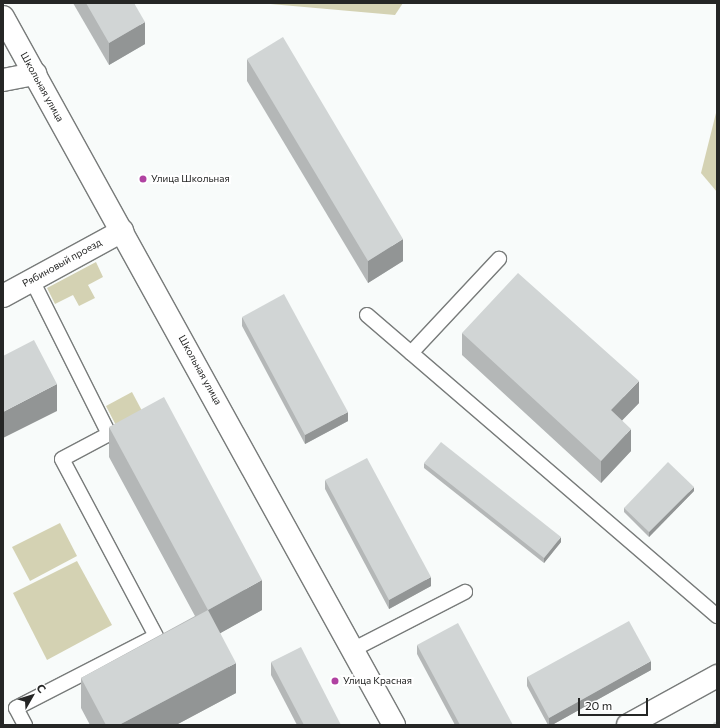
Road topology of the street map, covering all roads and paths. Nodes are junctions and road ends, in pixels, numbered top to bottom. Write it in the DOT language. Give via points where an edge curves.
graph roads {
  1 [pos="3,17"];
  2 [pos="35,74"];
  3 [pos="3,80"];
  4 [pos="122,231"];
  5 [pos="498,259"];
  6 [pos="32,280"];
  7 [pos="3,296"];
  8 [pos="367,315"];
  9 [pos="411,353"];
  10 [pos="465,592"];
  11 [pos="717,616"];
  12 [pos="354,649"];
  13 [pos="717,676"];
  14 [pos="25,725"];
  15 [pos="394,725"];
  16 [pos="628,725"];
  1 -- 2 [label="street, Школьная улица"];
  2 -- 3 [label="street"];
  2 -- 4 [label="street, Школьная улица"];
  4 -- 6 [label="street, Рябиновый проезд"];
  4 -- 12 [label="street, Школьная улица"];
  5 -- 9 [label="lane"];
  6 -- 7 [label="street, Рябиновый проезд"];
  6 -- 14 [label="lane" via="109,434 62,459 156,636 16,708"];
  8 -- 9 [label="lane"];
  9 -- 11 [label="lane"];
  10 -- 12 [label="lane"];
  12 -- 15 [label="street, Школьная улица"];
  13 -- 16 [label="street"];
}
